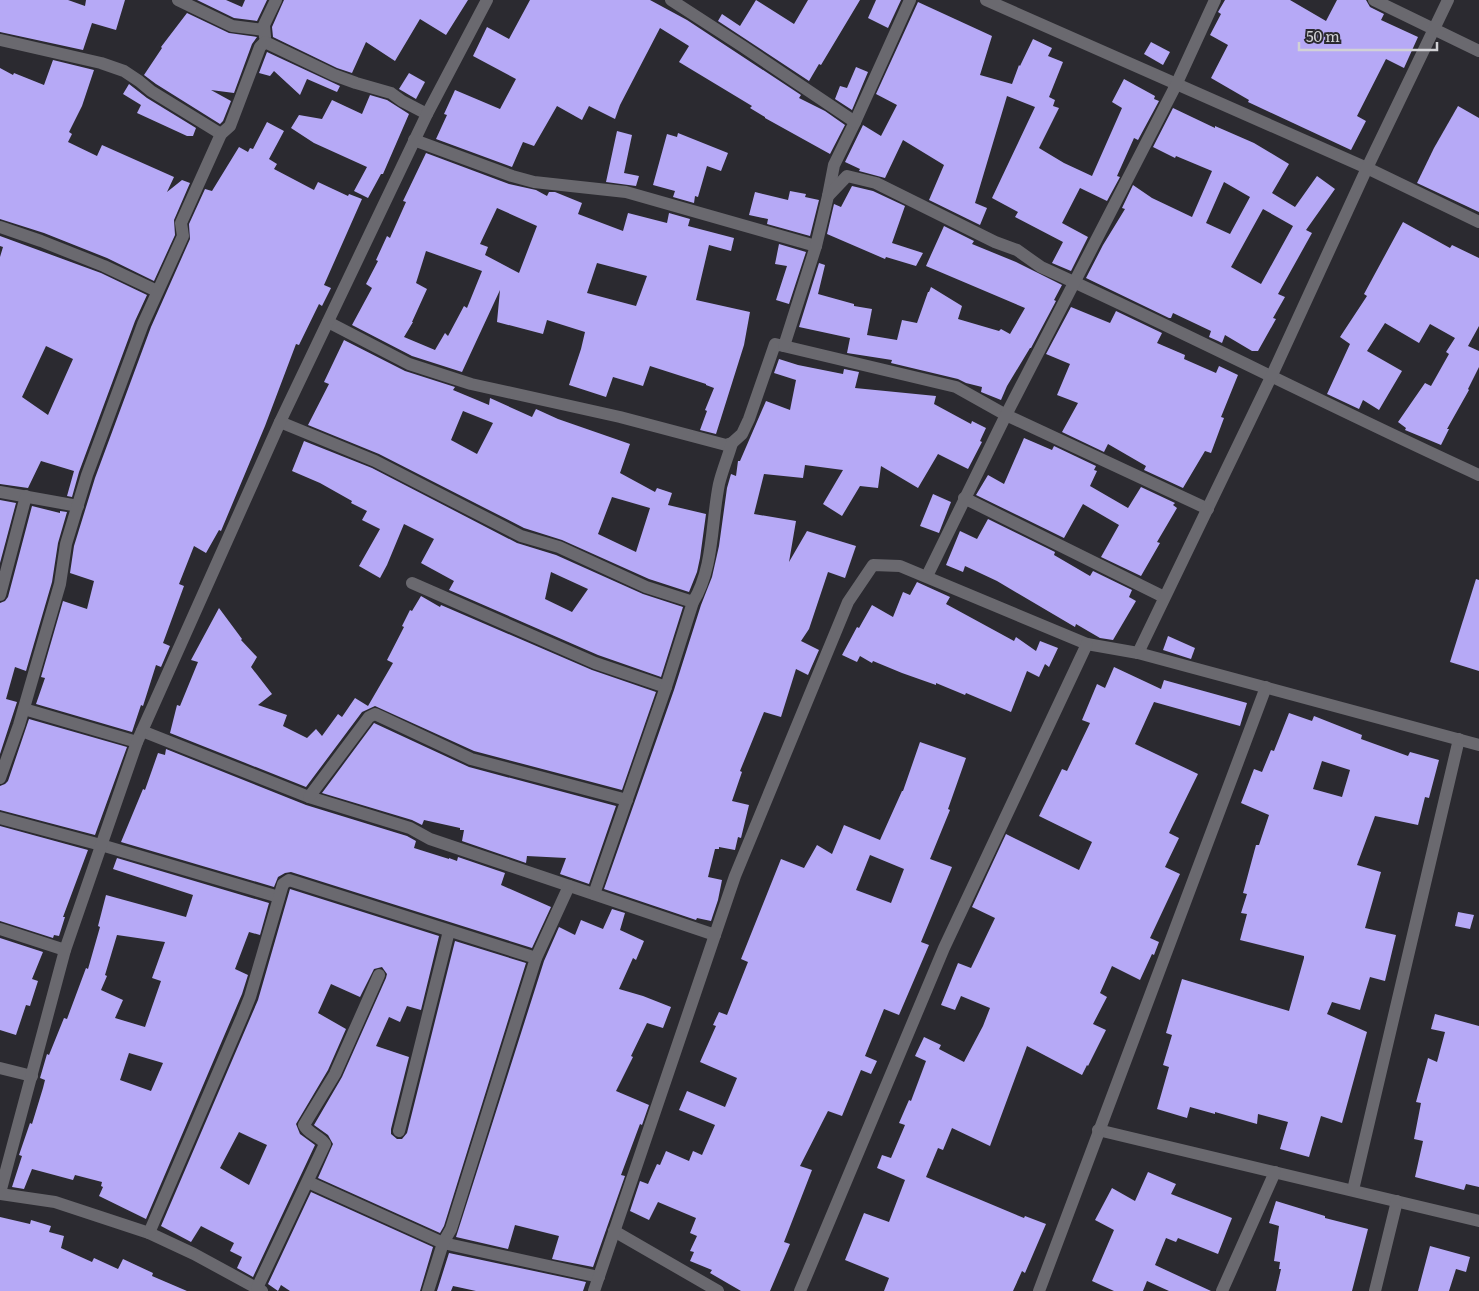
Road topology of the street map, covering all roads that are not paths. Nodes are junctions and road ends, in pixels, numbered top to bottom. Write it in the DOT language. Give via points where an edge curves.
graph roads {
  1 [pos="178,0"];
  2 [pos="276,0"];
  3 [pos="486,0"];
  4 [pos="671,0"];
  5 [pos="910,0"];
  6 [pos="986,0"];
  7 [pos="1215,0"];
  8 [pos="1374,0"];
  9 [pos="1448,0"];
  10 [pos="1434,30"];
  11 [pos="265,36"];
  12 [pos="1,40"];
  13 [pos="1479,51"];
  14 [pos="1176,85"];
  15 [pos="427,114"];
  16 [pos="855,122"];
  17 [pos="221,134"];
  18 [pos="414,140"];
  19 [pos="1367,168"];
  20 [pos="828,196"];
  21 [pos="1479,222"];
  22 [pos="0,227"];
  23 [pos="816,246"];
  24 [pos="1074,282"];
  25 [pos="158,291"];
  26 [pos="328,322"];
  27 [pos="784,346"];
  28 [pos="1272,376"];
  29 [pos="1006,415"];
  30 [pos="280,422"];
  31 [pos="732,443"];
  32 [pos="1479,475"];
  33 [pos="0,492"];
  34 [pos="26,496"];
  35 [pos="964,498"];
  36 [pos="78,506"];
  37 [pos="1208,509"];
  38 [pos="927,576"];
  39 [pos="412,583"];
  40 [pos="0,595"];
  41 [pos="1164,597"];
  42 [pos="693,602"];
  43 [pos="1087,644"];
  44 [pos="1138,653"];
  45 [pos="666,687"];
  46 [pos="1266,687"];
  47 [pos="24,709"];
  48 [pos="140,737"];
  49 [pos="1460,739"];
  50 [pos="1479,745"];
  51 [pos="0,778"];
  52 [pos="310,797"];
  53 [pos="626,800"];
  54 [pos="0,818"];
  55 [pos="101,845"];
  56 [pos="569,886"];
  57 [pos="594,894"];
  58 [pos="279,897"];
  59 [pos="0,929"];
  60 [pos="449,930"];
  61 [pos="715,935"];
  62 [pos="65,950"];
  63 [pos="536,958"];
  64 [pos="379,975"];
  65 [pos="0,1068"];
  66 [pos="32,1076"];
  67 [pos="1098,1130"];
  68 [pos="399,1131"];
  69 [pos="1275,1172"];
  70 [pos="308,1182"];
  71 [pos="1353,1190"];
  72 [pos="0,1194"];
  73 [pos="1397,1201"];
  74 [pos="1479,1220"];
  75 [pos="614,1231"];
  76 [pos="149,1233"];
  77 [pos="444,1242"];
  78 [pos="599,1277"];
  79 [pos="259,1290"];
  80 [pos="428,1291"];
  81 [pos="594,1291"];
  82 [pos="718,1291"];
  83 [pos="800,1291"];
  84 [pos="1039,1291"];
  85 [pos="1222,1291"];
  86 [pos="1375,1291"];
  1 -- 11 [label="street" via="232,26"];
  2 -- 11 [label="street" via="266,20"];
  3 -- 15 [label="street"];
  4 -- 16 [label="street"];
  5 -- 16 [label="street"];
  6 -- 14 [label="street"];
  7 -- 14 [label="street"];
  8 -- 10 [label="street"];
  9 -- 10 [label="street"];
  10 -- 13 [label="street"];
  10 -- 19 [label="street"];
  11 -- 15 [label="street" via="334,75 391,93"];
  11 -- 17 [label="street" via="230,126"];
  12 -- 17 [label="street" via="101,62 139,81"];
  14 -- 19 [label="street"];
  14 -- 24 [label="street"];
  15 -- 18 [label="street"];
  16 -- 20 [label="street" via="834,165"];
  17 -- 25 [label="street" via="181,223 183,236"];
  18 -- 23 [label="street" via="534,182 626,192"];
  18 -- 26 [label="street"];
  19 -- 21 [label="street"];
  19 -- 28 [label="street"];
  20 -- 23 [label="street"];
  20 -- 24 [label="street" via="847,176 876,183 995,242 1018,250 1041,267"];
  22 -- 25 [label="street" via="104,266"];
  23 -- 27 [label="street"];
  24 -- 28 [label="street"];
  24 -- 29 [label="street"];
  25 -- 36 [label="street" via="87,474"];
  26 -- 30 [label="street"];
  26 -- 31 [label="street" via="409,364 471,384 620,417 726,445"];
  27 -- 29 [label="street" via="956,387"];
  27 -- 31 [label="street" via="775,344 749,419 742,434"];
  28 -- 32 [label="street"];
  28 -- 37 [label="street"];
  29 -- 35 [label="street"];
  29 -- 37 [label="street"];
  30 -- 42 [label="street" via="375,461 521,536 558,547 646,587"];
  30 -- 48 [label="street"];
  31 -- 42 [label="street" via="719,483 706,573"];
  33 -- 34 [label="street"];
  34 -- 36 [label="street"];
  34 -- 40 [label="street"];
  35 -- 38 [label="street"];
  35 -- 41 [label="street"];
  36 -- 47 [label="street" via="66,544 60,584"];
  37 -- 41 [label="street"];
  38 -- 43 [label="street"];
  38 -- 61 [label="street" via="900,566 873,565 848,602 735,876"];
  39 -- 45 [label="street" via="595,663"];
  41 -- 44 [label="street"];
  42 -- 45 [label="street"];
  43 -- 44 [label="street"];
  43 -- 83 [label="street" via="944,948"];
  44 -- 46 [label="street"];
  45 -- 53 [label="street"];
  46 -- 49 [label="street"];
  46 -- 67 [label="street"];
  47 -- 48 [label="street"];
  47 -- 51 [label="street"];
  48 -- 52 [label="street"];
  48 -- 55 [label="street"];
  49 -- 50 [label="street"];
  49 -- 71 [label="street"];
  52 -- 53 [label="street" via="369,716 374,714 471,759"];
  52 -- 56 [label="street" via="410,828 430,839"];
  53 -- 57 [label="street"];
  54 -- 55 [label="street"];
  55 -- 58 [label="street"];
  55 -- 62 [label="street"];
  56 -- 57 [label="street"];
  56 -- 63 [label="street"];
  57 -- 61 [label="street"];
  58 -- 60 [label="street" via="283,884 288,880"];
  58 -- 76 [label="street" via="248,1004"];
  59 -- 62 [label="street"];
  60 -- 63 [label="street"];
  60 -- 68 [label="street"];
  61 -- 75 [label="street"];
  62 -- 66 [label="street"];
  63 -- 77 [label="street" via="451,1229"];
  64 -- 70 [label="street" via="335,1074 304,1125 325,1144"];
  65 -- 66 [label="street"];
  66 -- 72 [label="street"];
  67 -- 69 [label="street"];
  67 -- 84 [label="street"];
  69 -- 71 [label="street"];
  69 -- 85 [label="street"];
  70 -- 77 [label="street"];
  70 -- 79 [label="street"];
  71 -- 73 [label="street"];
  72 -- 76 [label="street" via="55,1202"];
  73 -- 74 [label="street"];
  73 -- 86 [label="street"];
  75 -- 78 [label="street"];
  75 -- 82 [label="street"];
  76 -- 79 [label="street"];
  77 -- 78 [label="street"];
  77 -- 80 [label="street"];
  78 -- 81 [label="street"];
}
